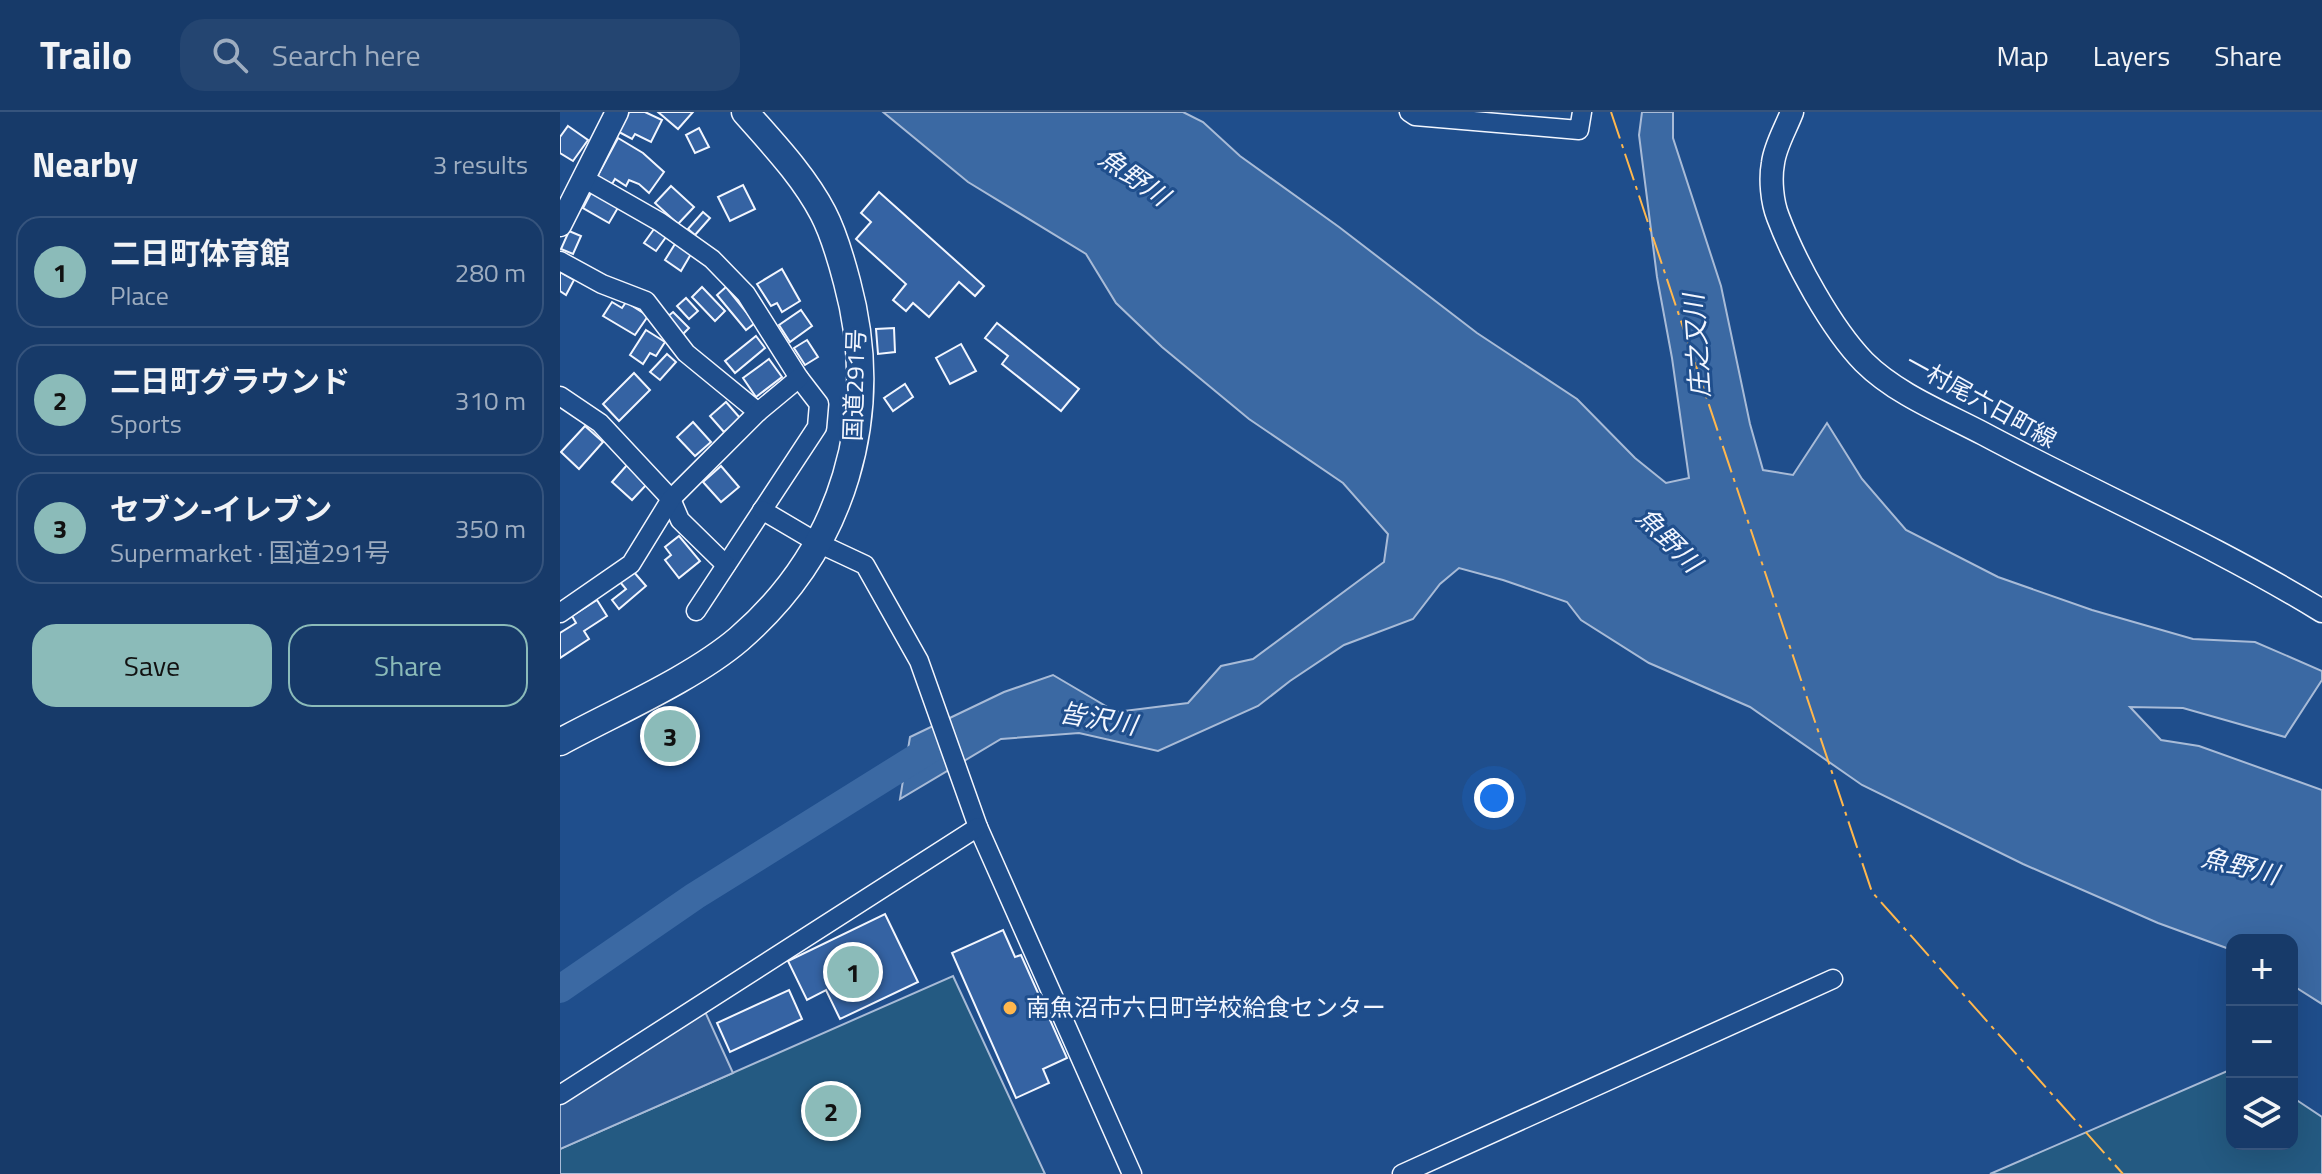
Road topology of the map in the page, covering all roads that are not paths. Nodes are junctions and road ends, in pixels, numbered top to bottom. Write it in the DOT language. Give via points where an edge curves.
graph roads {
  1 [pos="617,112"];
  2 [pos="745,112"];
  3 [pos="1792,112"];
  4 [pos="1412,114"];
  5 [pos="1580,121"];
  6 [pos="583,178"];
  7 [pos="560,225"];
  8 [pos="560,261"];
  9 [pos="799,378"];
  10 [pos="560,396"];
  11 [pos="758,412"];
  12 [pos="671,499"];
  13 [pos="762,510"];
  14 [pos="818,543"];
  15 [pos="726,565"];
  16 [pos="696,611"];
  17 [pos="2322,611"];
  18 [pos="560,613"];
  19 [pos="560,742"];
  20 [pos="978,827"];
  21 [pos="1833,979"];
  22 [pos="560,1095"];
  23 [pos="1132,1174"];
  24 [pos="1402,1174"];
  1 -- 6 [label="main road"];
  2 -- 14 [label="highway, 国道291号" via="796,171 823,214 857,319 859,421 850,468"];
  3 -- 17 [label="main road, 一村尾六日町線" via="1773,161 1776,214 1838,329 1866,364 1904,391 2033,461 2204,543"];
  4 -- 5 [label="street"];
  6 -- 7 [label="main road"];
  6 -- 9 [label="street" via="712,259 746,294"];
  8 -- 11 [label="street" via="646,301 686,353"];
  9 -- 11 [label="street"];
  9 -- 13 [label="street" via="819,404 817,427"];
  10 -- 12 [label="street" via="600,423"];
  11 -- 12 [label="street"];
  12 -- 15 [label="street" via="680,520"];
  12 -- 18 [label="street" via="631,564"];
  13 -- 14 [label="street"];
  13 -- 15 [label="street"];
  14 -- 19 [label="highway, 国道291号" via="767,612 737,641"];
  14 -- 20 [label="street" via="865,565 919,661"];
  15 -- 16 [label="street"];
  20 -- 22 [label="street"];
  20 -- 23 [label="street"];
  21 -- 24 [label="street"];
}
